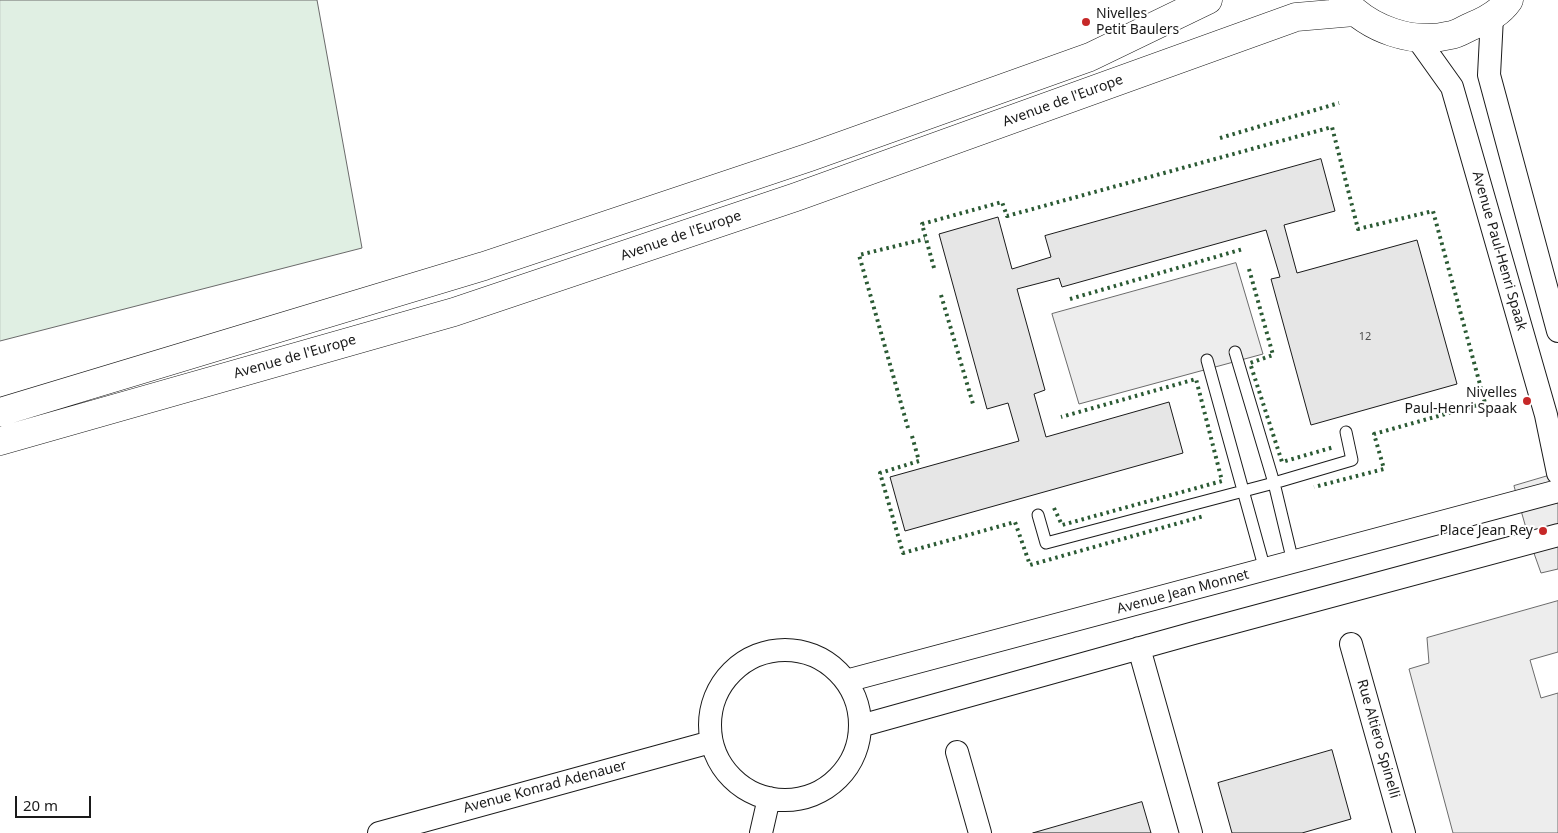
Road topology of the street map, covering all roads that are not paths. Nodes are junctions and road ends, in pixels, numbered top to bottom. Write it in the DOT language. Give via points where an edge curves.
graph roads {
  1 [pos="1208,0"];
  2 [pos="1349,6"];
  3 [pos="1500,9"];
  4 [pos="1417,38"];
  5 [pos="1558,331"];
  6 [pos="1235,352"];
  7 [pos="1207,360"];
  8 [pos="0,412"];
  9 [pos="1346,432"];
  10 [pos="0,441"];
  11 [pos="1558,473"];
  12 [pos="1274,483"];
  13 [pos="1243,491"];
  14 [pos="1558,491"];
  15 [pos="1038,515"];
  16 [pos="1558,535"];
  17 [pos="1293,562"];
  18 [pos="1265,570"];
  19 [pos="1351,644"];
  20 [pos="1139,648"];
  21 [pos="846,681"];
  22 [pos="860,726"];
  23 [pos="711,742"];
  24 [pos="958,752"];
  25 [pos="769,798"];
  26 [pos="379,833"];
  27 [pos="761,833"];
  28 [pos="980,833"];
  29 [pos="1190,833"];
  30 [pos="1404,833"];
  1 -- 8 [label="main road" via="1090,57 810,157 484,266"];
  2 -- 4 [label="main road" via="1384,30"];
  2 -- 10 [label="main road, Avenue de l'Europe" via="1296,17 796,197 454,312"];
  3 -- 4 [label="main road" via="1451,35"];
  3 -- 5 [label="street" via="1490,75"];
  4 -- 11 [label="street, Avenue Paul-Henri Spaak" via="1452,87 1546,415"];
  6 -- 12 [label="lane"];
  7 -- 13 [label="lane"];
  9 -- 12 [label="lane" via="1352,460"];
  12 -- 13 [label="lane"];
  12 -- 17 [label="lane"];
  13 -- 15 [label="lane" via="1046,543"];
  13 -- 18 [label="lane"];
  14 -- 17 [label="street, Avenue Jean Monnet"];
  16 -- 20 [label="street"];
  17 -- 18 [label="street, Avenue Jean Monnet"];
  18 -- 21 [label="street, Avenue Jean Monnet"];
  19 -- 30 [label="street, Rue Altiero Spinelli"];
  20 -- 22 [label="street"];
  20 -- 29 [label="street"];
  21 -- 22 [label="street" via="857,702"];
  21 -- 23 [label="street" via="828,663 805,652 779,649 754,656 732,670 717,691 710,716"];
  22 -- 25 [label="street" via="856,750 844,771 827,788 805,798"];
  23 -- 25 [label="street" via="720,764 736,782 756,795"];
  23 -- 26 [label="street, Avenue Konrad Adenauer"];
  24 -- 28 [label="street"];
  25 -- 27 [label="street"];
}
